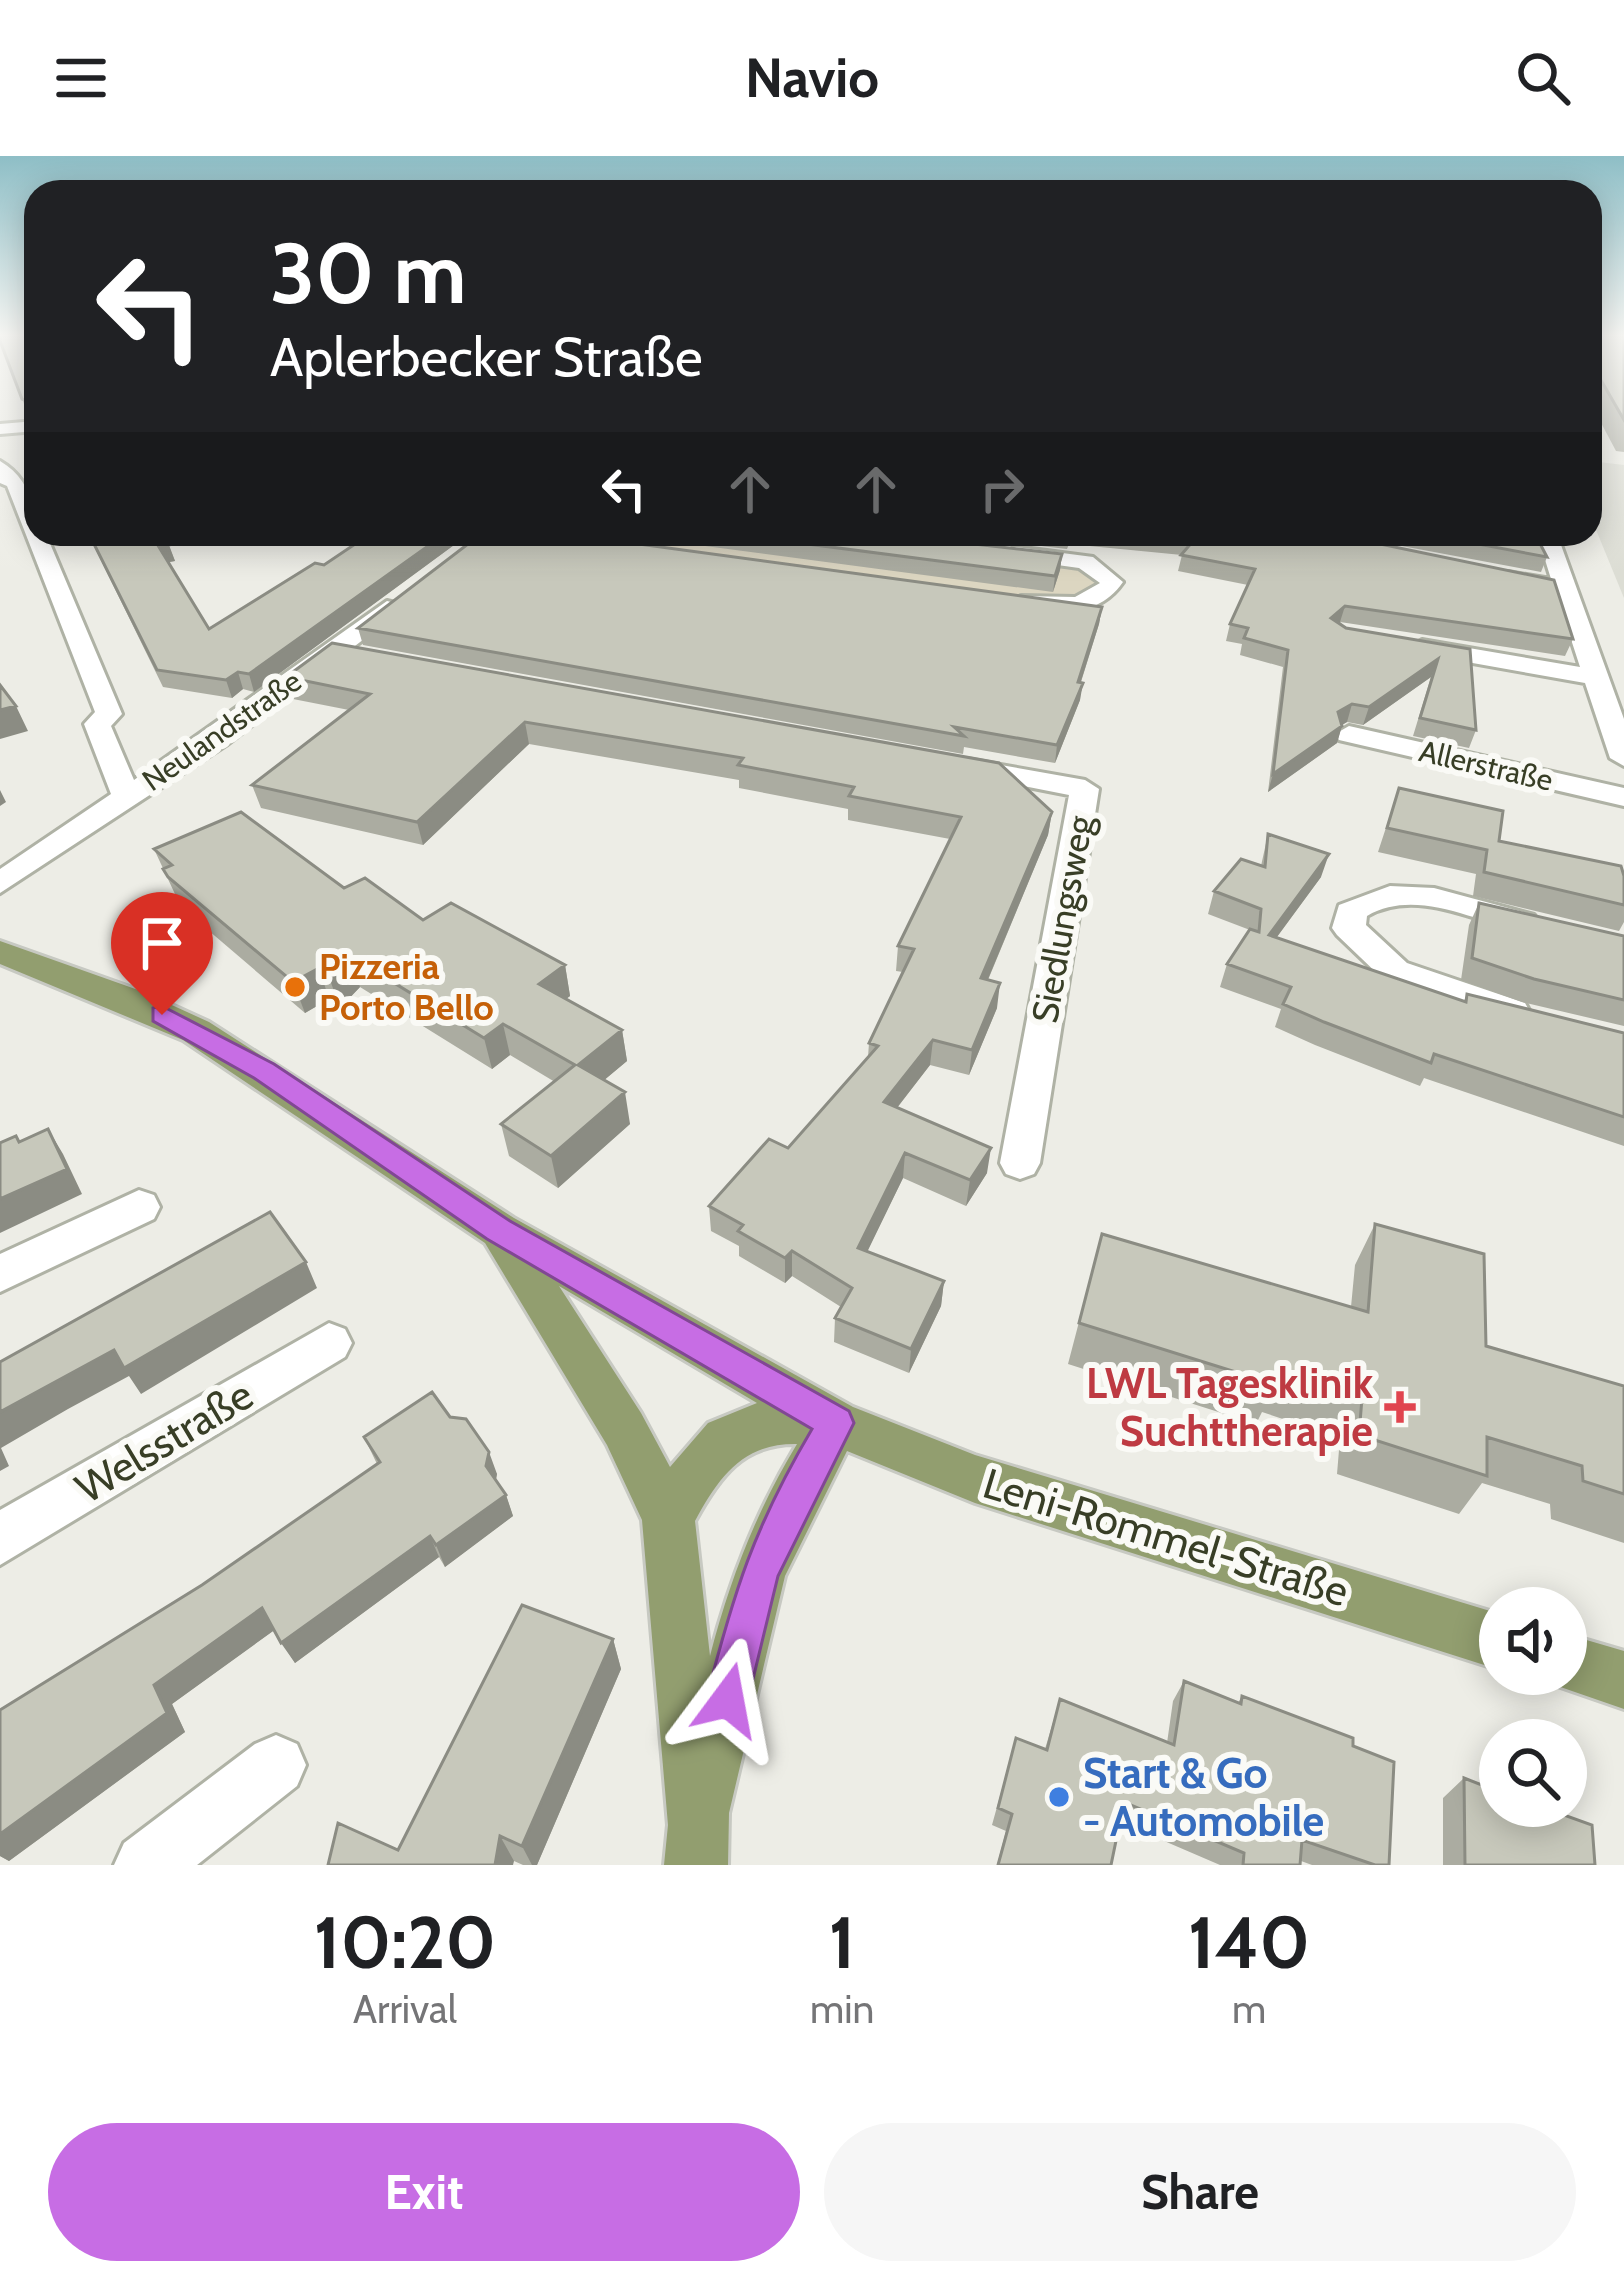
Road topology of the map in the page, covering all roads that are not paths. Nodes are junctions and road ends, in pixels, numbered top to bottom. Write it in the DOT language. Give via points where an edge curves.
graph roads {
  1 [pos="0,467"];
  2 [pos="24,506"];
  3 [pos="40,546"];
  4 [pos="1551,546"];
  5 [pos="998,551"];
  6 [pos="1477,574"];
  7 [pos="420,586"];
  8 [pos="1565,588"];
  9 [pos="1000,597"];
  10 [pos="1388,641"];
  11 [pos="334,652"];
  12 [pos="380,660"];
  13 [pos="1597,677"];
  14 [pos="1349,734"];
  15 [pos="1624,758"];
  16 [pos="949,764"];
  17 [pos="127,797"];
  18 [pos="1624,797"];
  19 [pos="0,883"];
  20 [pos="1561,932"];
  21 [pos="0,952"];
  22 [pos="1537,1020"];
  23 [pos="1020,1163"];
  24 [pos="140,1207"];
  25 [pos="499,1230"];
  26 [pos="0,1274"];
  27 [pos="329,1343"];
  28 [pos="836,1423"];
  29 [pos="668,1518"];
  30 [pos="0,1540"];
  31 [pos="1479,1635"];
  32 [pos="1587,1669"];
  33 [pos="1624,1680"];
  34 [pos="276,1765"];
  35 [pos="697,1845"];
  36 [pos="146,1865"];
  1 -- 2 [label="street"];
  3 -- 17 [label="street" via="109,714 98,724"];
  4 -- 8 [label="street"];
  5 -- 9 [label="street" via="1085,562 1112,582 1082,604"];
  6 -- 8 [label="street"];
  7 -- 11 [label="street, Neulandstraße"];
  8 -- 13 [label="street"];
  10 -- 13 [label="street"];
  11 -- 12 [label="street"];
  11 -- 17 [label="street, Neulandstraße"];
  13 -- 15 [label="street"];
  14 -- 18 [label="street, Allerstraße"];
  16 -- 23 [label="street, Siedlungsweg" via="1085,788"];
  17 -- 19 [label="street, Neulandstraße"];
  20 -- 22 [label="street" via="1399,893 1371,896 1352,912 1349,928 1395,971"];
  21 -- 25 [label="main road" via="196,1031"];
  24 -- 26 [label="street"];
  25 -- 28 [label="main road"];
  25 -- 29 [label="main road" via="624,1429"];
  27 -- 30 [label="street, Welsstraße"];
  28 -- 29 [label="main road" via="775,1418 730,1432 699,1463"];
  28 -- 31 [label="main road, Leni-Rommel-Straße" via="975,1479"];
  28 -- 35 [label="main road" via="758,1576"];
  29 -- 35 [label="main road"];
  32 -- 33 [label="main road"];
  34 -- 36 [label="street"];
}
